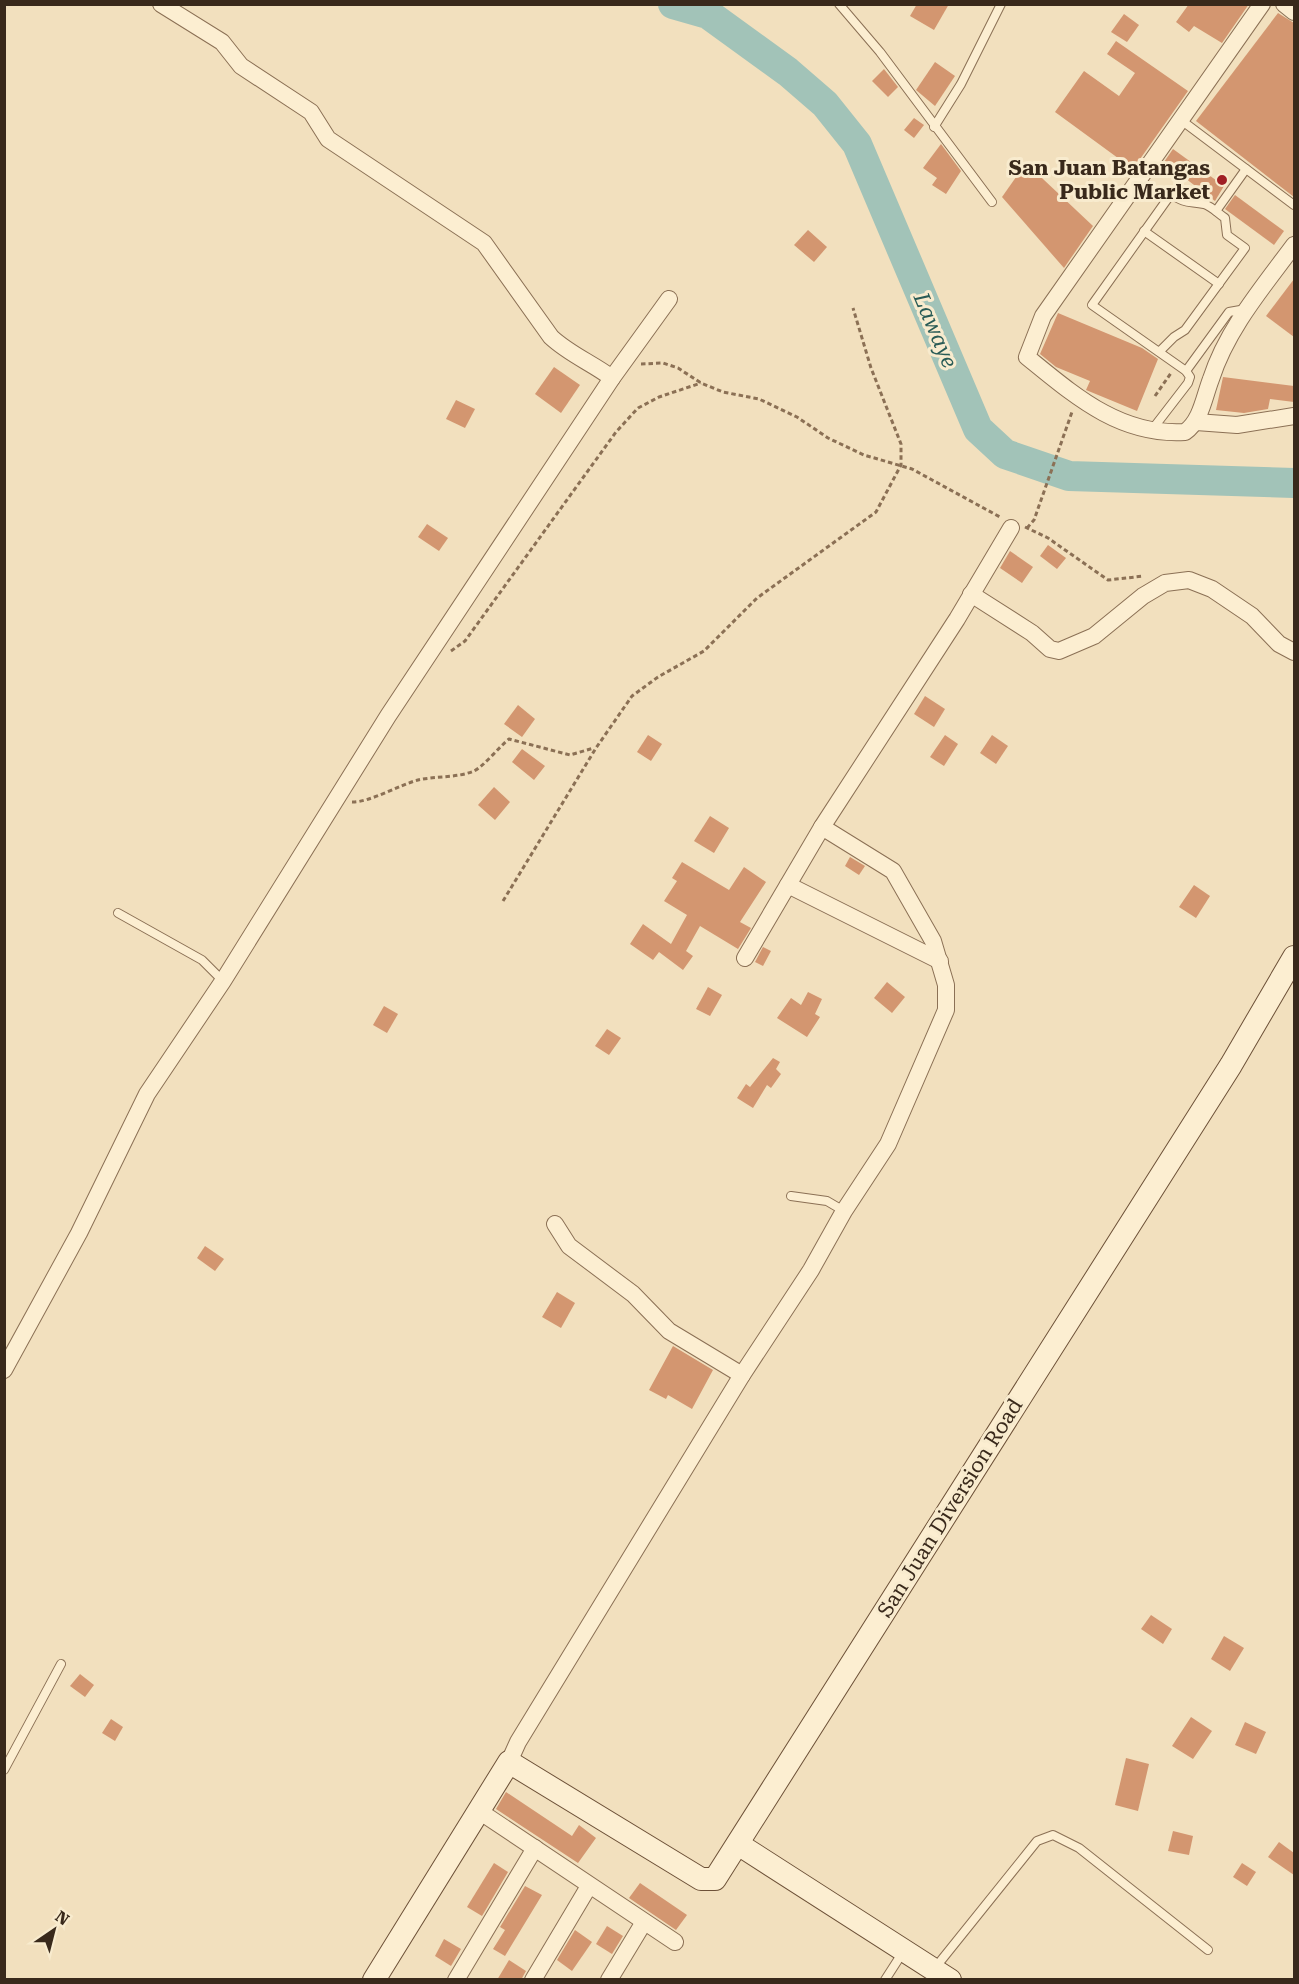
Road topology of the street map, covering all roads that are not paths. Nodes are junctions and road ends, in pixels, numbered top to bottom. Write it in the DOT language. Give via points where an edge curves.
graph roads {
  1 [pos="161,4"];
  2 [pos="839,4"];
  3 [pos="1001,4"];
  4 [pos="1262,4"];
  5 [pos="1284,4"];
  6 [pos="1294,12"];
  7 [pos="1181,120"];
  8 [pos="934,127"];
  9 [pos="1246,169"];
  10 [pos="992,202"];
  11 [pos="1294,205"];
  12 [pos="1215,211"];
  13 [pos="1144,231"];
  14 [pos="1294,245"];
  15 [pos="1219,284"];
  16 [pos="669,299"];
  17 [pos="1246,309"];
  18 [pos="1160,351"];
  19 [pos="1186,370"];
  20 [pos="612,378"];
  21 [pos="1294,416"];
  22 [pos="1190,427"];
  23 [pos="1150,432"];
  24 [pos="1011,528"];
  25 [pos="971,594"];
  26 [pos="1294,652"];
  27 [pos="822,827"];
  28 [pos="788,885"];
  29 [pos="118,913"];
  30 [pos="1294,957"];
  31 [pos="745,958"];
  32 [pos="940,961"];
  33 [pos="223,981"];
  34 [pos="791,1196"];
  35 [pos="844,1211"];
  36 [pos="555,1224"];
  37 [pos="4,1370"];
  38 [pos="742,1376"];
  39 [pos="61,1664"];
  40 [pos="510,1762"];
  41 [pos="4,1770"];
  42 [pos="479,1811"];
  43 [pos="738,1844"];
  44 [pos="535,1848"];
  45 [pos="589,1886"];
  46 [pos="644,1922"];
  47 [pos="675,1942"];
  48 [pos="905,1949"];
  49 [pos="1208,1950"];
  50 [pos="945,1976"];
  51 [pos="374,1980"];
  52 [pos="456,1980"];
  53 [pos="533,1980"];
  54 [pos="609,1980"];
  55 [pos="885,1980"];
  1 -- 20 [label="street" via="222,42 241,66 311,112 328,139 484,243 551,337"];
  2 -- 8 [label="lane" via="880,52"];
  3 -- 8 [label="lane" via="962,84"];
  4 -- 7 [label="street"];
  5 -- 6 [label="street"];
  7 -- 9 [label="lane"];
  7 -- 23 [label="street" via="1043,316 1027,357 1106,416"];
  8 -- 10 [label="lane"];
  9 -- 11 [label="lane"];
  9 -- 12 [label="lane"];
  12 -- 13 [label="lane" via="1206,205 1184,203 1171,194"];
  12 -- 15 [label="lane" via="1225,218 1227,235 1245,248"];
  13 -- 15 [label="lane"];
  13 -- 18 [label="lane" via="1092,304"];
  14 -- 17 [label="street"];
  15 -- 18 [label="lane" via="1185,330"];
  16 -- 20 [label="street"];
  17 -- 19 [label="lane" via="1229,312"];
  17 -- 22 [label="street" via="1216,361"];
  18 -- 19 [label="lane"];
  19 -- 23 [label="lane" via="1188,383"];
  20 -- 33 [label="street" via="388,716"];
  21 -- 22 [label="street"];
  22 -- 23 [label="street"];
  24 -- 25 [label="street"];
  25 -- 26 [label="street" via="1050,649 1059,651 1094,636 1165,583 1189,580 1212,589 1252,616 1279,644"];
  25 -- 27 [label="street"];
  27 -- 28 [label="street"];
  27 -- 32 [label="street" via="893,871 923,921"];
  28 -- 31 [label="street"];
  28 -- 32 [label="street"];
  29 -- 33 [label="lane" via="202,960"];
  30 -- 43 [label="street, San Juan Diversion Road" via="1231,1065"];
  32 -- 35 [label="street" via="946,985 946,1010 888,1144"];
  33 -- 37 [label="street" via="147,1094 79,1233"];
  34 -- 35 [label="lane" via="827,1201"];
  35 -- 38 [label="street"];
  36 -- 38 [label="street" via="569,1246 633,1294 669,1331"];
  38 -- 40 [label="street"];
  39 -- 41 [label="lane"];
  40 -- 42 [label="street"];
  40 -- 43 [label="street, San Juan Diversion Road" via="701,1879 715,1879"];
  42 -- 44 [label="street"];
  42 -- 51 [label="street"];
  43 -- 48 [label="street"];
  44 -- 45 [label="street"];
  44 -- 52 [label="street"];
  45 -- 46 [label="street"];
  45 -- 53 [label="street"];
  46 -- 47 [label="street"];
  46 -- 54 [label="street"];
  48 -- 50 [label="street"];
  48 -- 55 [label="lane"];
  49 -- 50 [label="lane" via="1079,1848 1053,1835 1037,1841"];
}
